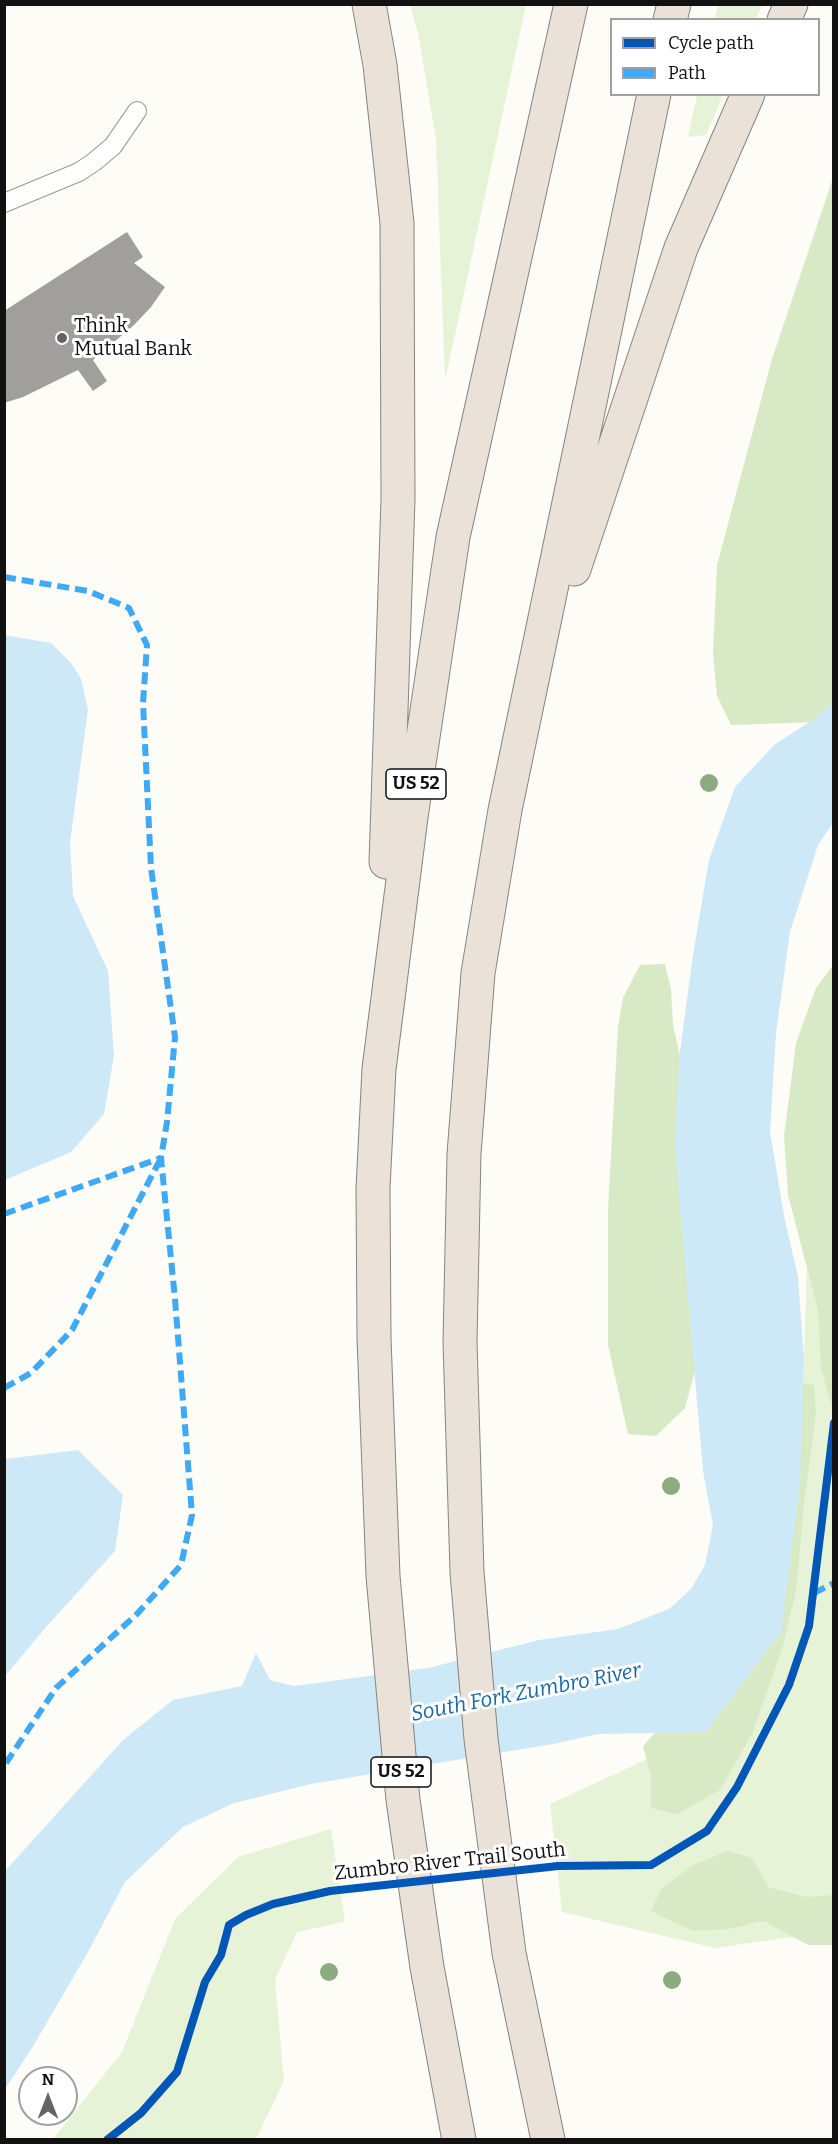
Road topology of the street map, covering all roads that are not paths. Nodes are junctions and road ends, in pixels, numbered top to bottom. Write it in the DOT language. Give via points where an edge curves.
graph roads {
  1 [pos="369,4"];
  2 [pos="571,4"];
  3 [pos="791,4"];
  4 [pos="785,18"];
  5 [pos="654,96"];
  6 [pos="747,96"];
  7 [pos="137,111"];
  8 [pos="4,203"];
  9 [pos="505,810"];
  10 [pos="379,1069"];
  11 [pos="459,2139"];
  12 [pos="548,2139"];
  1 -- 10 [label="highway" via="380,65 397,223 398,499"];
  2 -- 10 [label="highway, US 52" via="453,537 411,816"];
  3 -- 4 [label="highway"];
  5 -- 9 [label="highway"];
  6 -- 9 [label="highway" via="681,248 658,315 584,537"];
  7 -- 8 [label="lane" via="113,146 94,162"];
  9 -- 12 [label="highway" via="478,973 464,1154 460,1342 467,1572 481,1739 508,1953"];
  10 -- 11 [label="highway, US 52" via="373,1188 374,1326 383,1576 403,1800 427,1967"];
}
